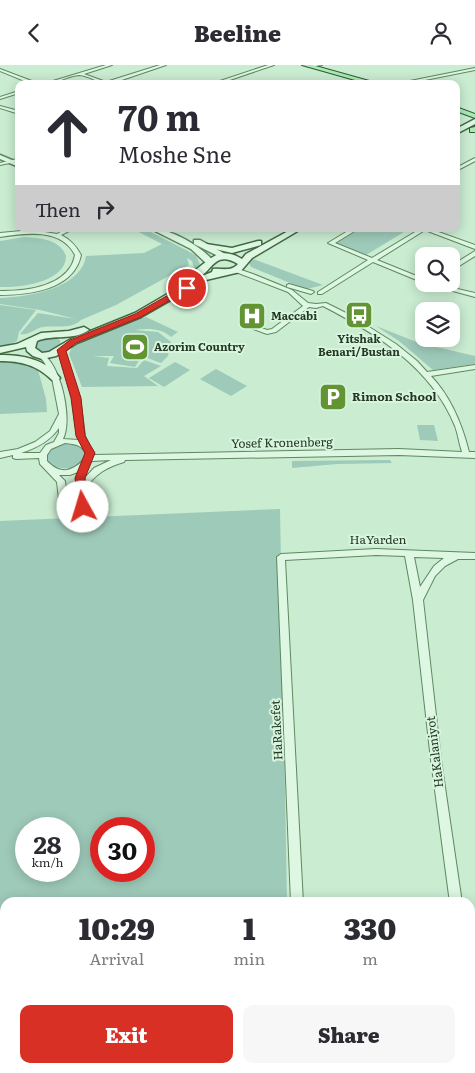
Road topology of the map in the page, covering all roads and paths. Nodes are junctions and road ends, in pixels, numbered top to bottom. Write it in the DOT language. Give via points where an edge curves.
graph roads {
  1 [pos="110,65"];
  2 [pos="164,65"];
  3 [pos="272,65"];
  4 [pos="297,65"];
  5 [pos="320,65"];
  6 [pos="307,66"];
  7 [pos="87,67"];
  8 [pos="475,69"];
  9 [pos="0,70"];
  10 [pos="94,70"];
  11 [pos="81,74"];
  12 [pos="26,80"];
  13 [pos="59,80"];
  14 [pos="96,80"];
  15 [pos="118,80"];
  16 [pos="224,80"];
  17 [pos="348,80"];
  18 [pos="360,80"];
  19 [pos="418,80"];
  20 [pos="15,93"];
  21 [pos="0,98"];
  22 [pos="460,106"];
  23 [pos="0,107"];
  24 [pos="460,110"];
  25 [pos="475,111"];
  26 [pos="15,112"];
  27 [pos="475,116"];
  28 [pos="475,121"];
  29 [pos="474,129"];
  30 [pos="460,130"];
  31 [pos="460,137"];
  32 [pos="0,155"];
  33 [pos="475,159"];
  34 [pos="15,160"];
  35 [pos="15,160"];
  36 [pos="0,164"];
  37 [pos="460,168"];
  38 [pos="56,232"];
  39 [pos="61,232"];
  40 [pos="161,232"];
  41 [pos="177,232"];
  42 [pos="278,232"];
  43 [pos="293,232"];
  44 [pos="350,232"];
  45 [pos="420,232"];
  46 [pos="433,232"];
  47 [pos="0,235"];
  48 [pos="52,235"];
  49 [pos="258,243"];
  50 [pos="206,246"];
  51 [pos="475,247"];
  52 [pos="475,253"];
  53 [pos="227,256"];
  54 [pos="371,261"];
  55 [pos="210,263"];
  56 [pos="460,263"];
  57 [pos="239,266"];
  58 [pos="223,272"];
  59 [pos="415,278"];
  60 [pos="460,291"];
  61 [pos="310,292"];
  62 [pos="0,293"];
  63 [pos="320,293"];
  64 [pos="475,295"];
  65 [pos="300,299"];
  66 [pos="324,304"];
  67 [pos="308,305"];
  68 [pos="253,327"];
  69 [pos="52,335"];
  70 [pos="33,340"];
  71 [pos="63,349"];
  72 [pos="0,350"];
  73 [pos="38,354"];
  74 [pos="0,358"];
  75 [pos="475,367"];
  76 [pos="427,374"];
  77 [pos="55,378"];
  78 [pos="63,412"];
  79 [pos="57,443"];
  80 [pos="85,445"];
  81 [pos="466,454"];
  82 [pos="43,455"];
  83 [pos="475,455"];
  84 [pos="0,456"];
  85 [pos="149,456"];
  86 [pos="90,458"];
  87 [pos="84,466"];
  88 [pos="49,469"];
  89 [pos="81,490"];
  90 [pos="409,553"];
  91 [pos="463,555"];
  92 [pos="475,556"];
  93 [pos="281,557"];
  94 [pos="418,600"];
  95 [pos="298,897"];
  96 [pos="455,897"];
  1 -- 10 [label="street"];
  2 -- 15 [label="street"];
  3 -- 16 [label="street"];
  4 -- 17 [label="main road"];
  5 -- 6 [label="street"];
  6 -- 18 [label="main road"];
  7 -- 10 [label="street"];
  8 -- 19 [label="street"];
  9 -- 12 [label="street"];
  10 -- 11 [label="street"];
  11 -- 13 [label="street"];
  11 -- 14 [label="street"];
  20 -- 21 [label="street"];
  22 -- 25 [label="main road"];
  23 -- 26 [label="street"];
  24 -- 27 [label="main road"];
  28 -- 30 [label="main road"];
  29 -- 31 [label="main road"];
  32 -- 34 [label="street"];
  33 -- 37 [label="street"];
  35 -- 36 [label="street"];
  38 -- 48 [label="street"];
  39 -- 48 [label="street"];
  40 -- 55 [label="street" via="197,250"];
  41 -- 50 [label="street"];
  42 -- 49 [label="main road"];
  43 -- 57 [label="main road" via="251,255"];
  44 -- 54 [label="street" via="331,243"];
  45 -- 54 [label="street"];
  46 -- 51 [label="street"];
  47 -- 48 [label="street" via="28,232"];
  48 -- 62 [label="street" via="69,242 77,250 78,261 70,273 42,287 18,293"];
  49 -- 50 [label="main road" via="232,251"];
  49 -- 53 [label="main road" via="241,253"];
  50 -- 53 [label="street"];
  52 -- 56 [label="street"];
  53 -- 55 [label="main road" via="214,258"];
  53 -- 57 [label="main road" via="239,259"];
  54 -- 59 [label="street"];
  54 -- 63 [label="street"];
  55 -- 58 [label="main road" via="215,270"];
  55 -- 69 [label="main road" via="197,275 111,319 76,333"];
  57 -- 58 [label="main road"];
  57 -- 61 [label="street"];
  57 -- 65 [label="street"];
  58 -- 71 [label="main road" via="208,276 138,315 73,341"];
  60 -- 64 [label="street"];
  61 -- 63 [label="street"];
  61 -- 65 [label="street"];
  63 -- 66 [label="street" via="327,299"];
  65 -- 67 [label="street"];
  66 -- 67 [label="street"];
  66 -- 76 [label="street" via="372,329 410,356"];
  67 -- 68 [label="street" via="274,331"];
  69 -- 70 [label="main road"];
  69 -- 71 [label="main road" via="65,340"];
  70 -- 72 [label="main road"];
  70 -- 73 [label="main road" via="30,349"];
  71 -- 73 [label="main road" via="52,354"];
  71 -- 80 [label="street" via="76,398 80,436"];
  73 -- 74 [label="main road"];
  73 -- 77 [label="street" via="51,364"];
  74 -- 77 [label="main road" via="36,362"];
  75 -- 76 [label="street"];
  76 -- 81 [label="street" via="457,423"];
  77 -- 78 [label="street"];
  78 -- 79 [label="street" via="63,433"];
  78 -- 84 [label="street" via="56,429 45,440"];
  79 -- 80 [label="street" via="72,441"];
  79 -- 82 [label="street"];
  80 -- 86 [label="street"];
  81 -- 83 [label="street, Yosef Kronenberg"];
  81 -- 85 [label="street, Yosef Kronenberg"];
  82 -- 84 [label="street"];
  82 -- 88 [label="street" via="44,465"];
  85 -- 86 [label="street, Yosef Kronenberg"];
  85 -- 89 [label="street" via="98,468"];
  86 -- 87 [label="street"];
  87 -- 88 [label="street" via="71,472"];
  87 -- 89 [label="street"];
  88 -- 89 [label="street" via="61,481 64,508 83,507"];
  90 -- 91 [label="street, HaYarden"];
  90 -- 93 [label="street, HaYarden" via="324,553"];
  90 -- 94 [label="street, HaKalaniyot"];
  91 -- 92 [label="street, HaYarden"];
  91 -- 94 [label="street" via="446,560 434,569"];
  93 -- 95 [label="street, HaRakefet"];
  94 -- 96 [label="street, HaKalaniyot"];
}
